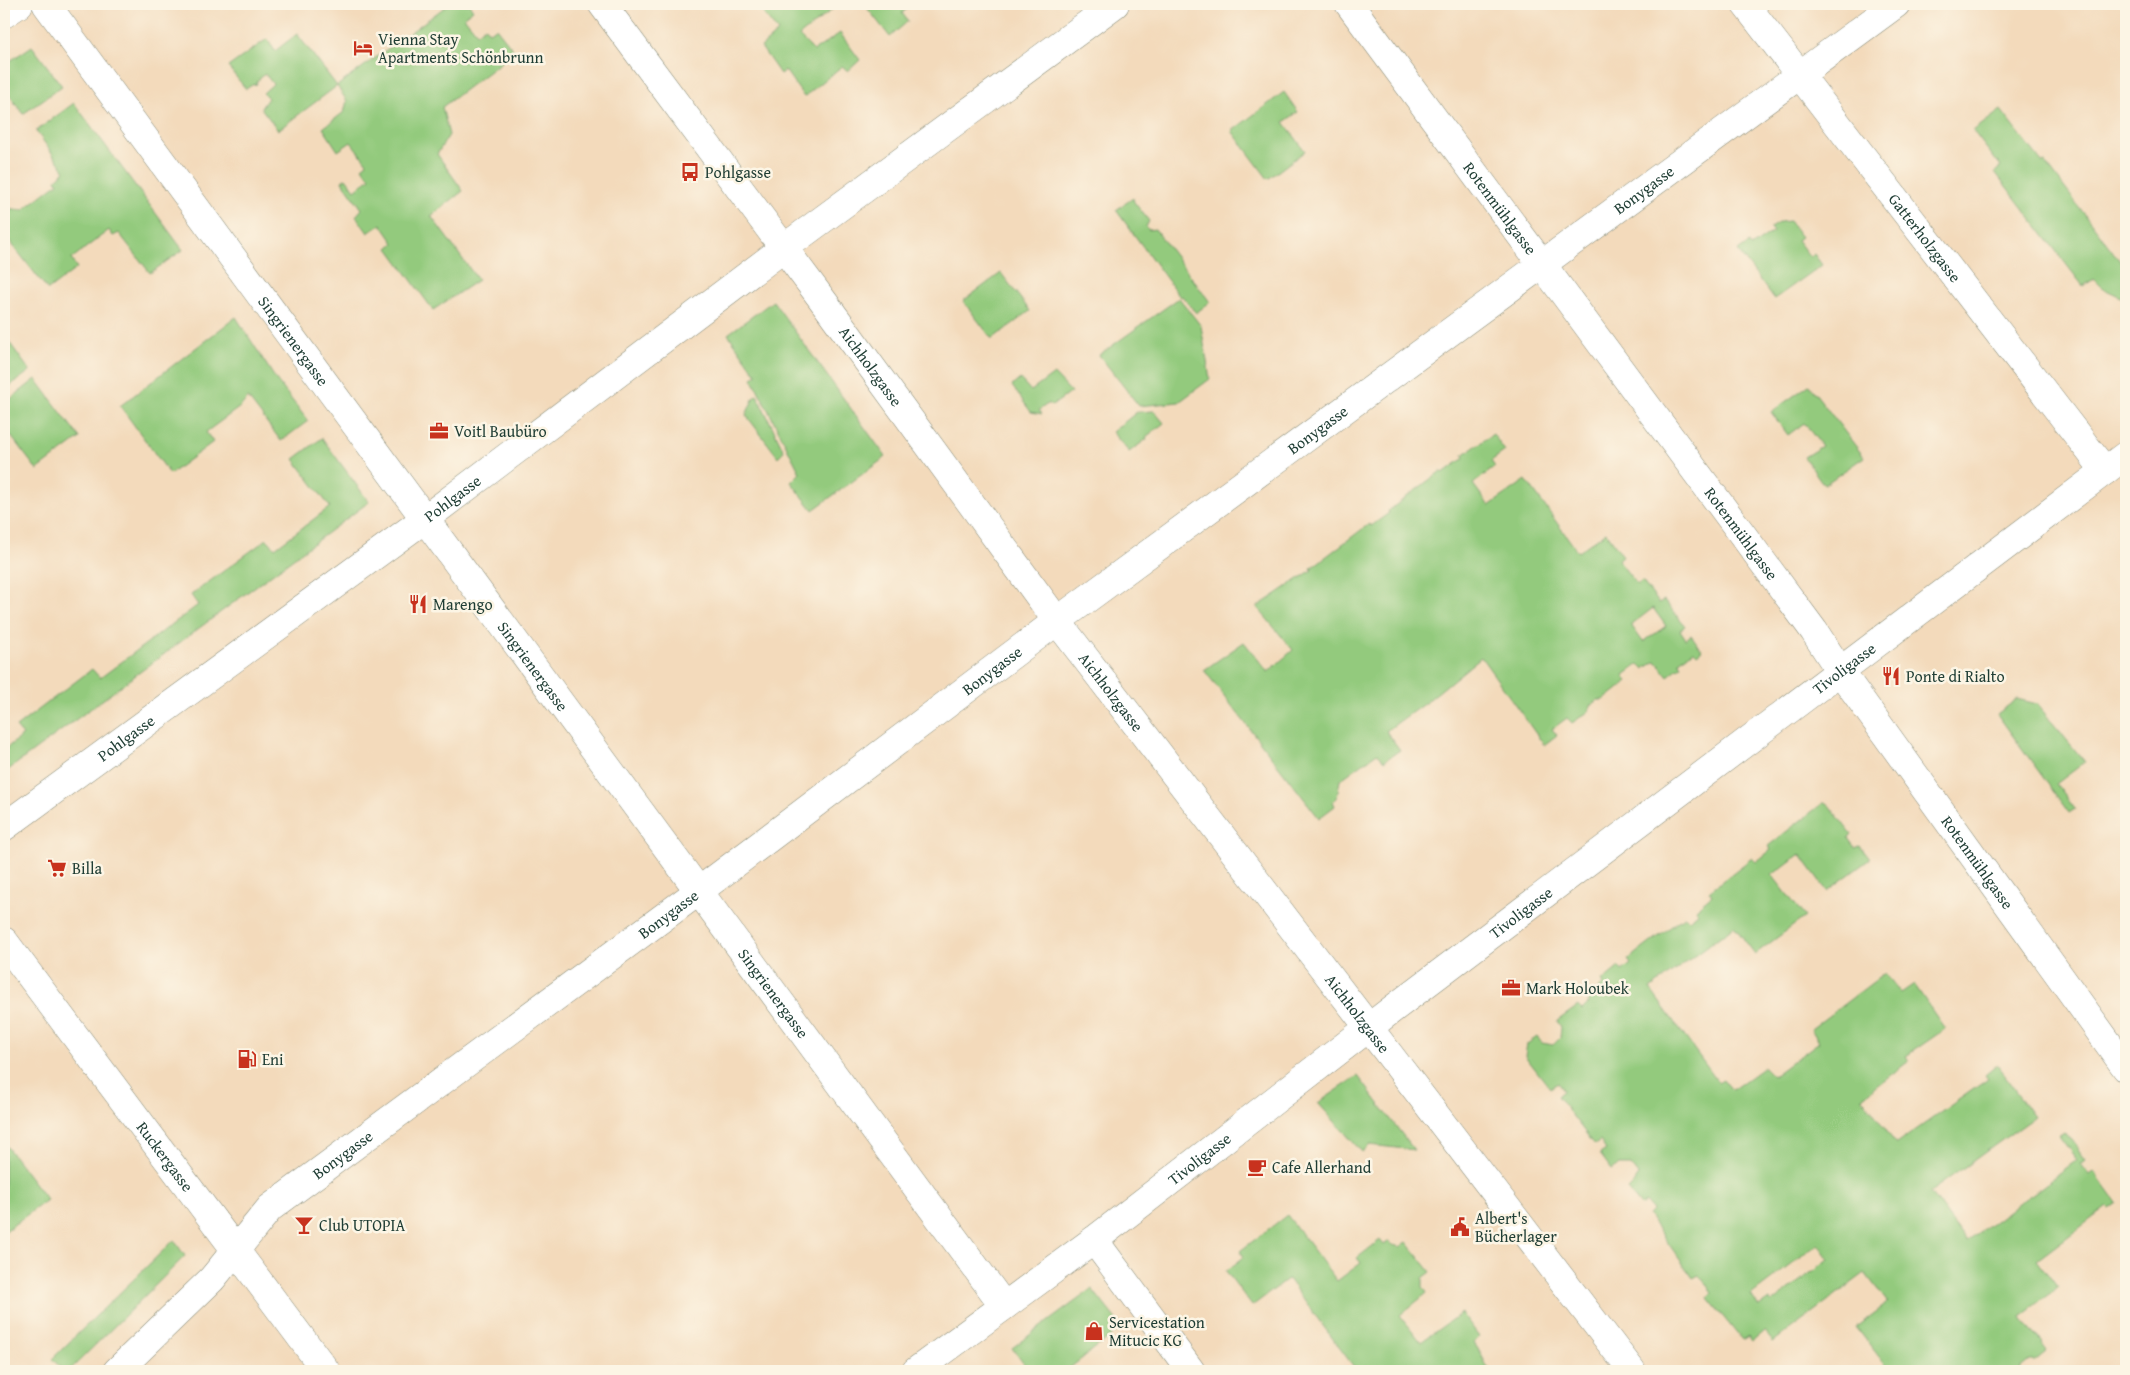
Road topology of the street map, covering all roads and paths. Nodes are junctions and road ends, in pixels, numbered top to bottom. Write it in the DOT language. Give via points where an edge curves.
graph roads {
  1 [pos="18,4"];
  2 [pos="46,4"];
  3 [pos="602,4"];
  4 [pos="1114,4"];
  5 [pos="1349,4"];
  6 [pos="1746,4"];
  7 [pos="1896,4"];
  8 [pos="4,14"];
  9 [pos="1800,75"];
  10 [pos="784,248"];
  11 [pos="1543,265"];
  12 [pos="2116,463"];
  13 [pos="426,518"];
  14 [pos="1057,621"];
  15 [pos="1840,671"];
  16 [pos="4,827"];
  17 [pos="698,890"];
  18 [pos="4,941"];
  19 [pos="1369,1027"];
  20 [pos="2126,1068"];
  21 [pos="1094,1240"];
  22 [pos="235,1250"];
  23 [pos="1004,1306"];
  24 [pos="117,1371"];
  25 [pos="326,1371"];
  26 [pos="916,1371"];
  27 [pos="1191,1371"];
  28 [pos="1632,1371"];
  1 -- 8 [label="street"];
  2 -- 13 [label="street, Singrienergasse"];
  3 -- 10 [label="street, Aichholzgasse"];
  4 -- 10 [label="street, Pohlgasse"];
  5 -- 11 [label="street, Rotenmühlgasse"];
  6 -- 9 [label="street, Gatterholzgasse"];
  7 -- 9 [label="street, Bonygasse"];
  9 -- 11 [label="street, Bonygasse"];
  9 -- 12 [label="street, Gatterholzgasse"];
  10 -- 13 [label="street, Pohlgasse"];
  10 -- 14 [label="street, Aichholzgasse"];
  11 -- 14 [label="street, Bonygasse"];
  11 -- 15 [label="street, Rotenmühlgasse" via="1814,631"];
  12 -- 15 [label="street, Tivoligasse"];
  13 -- 16 [label="street, Pohlgasse"];
  13 -- 17 [label="street, Singrienergasse"];
  14 -- 17 [label="street, Bonygasse"];
  14 -- 19 [label="street, Aichholzgasse"];
  15 -- 19 [label="street, Tivoligasse"];
  15 -- 20 [label="street, Rotenmühlgasse"];
  17 -- 22 [label="street, Bonygasse" via="270,1208"];
  17 -- 23 [label="street, Singrienergasse"];
  18 -- 22 [label="street, Ruckergasse"];
  19 -- 21 [label="street, Tivoligasse"];
  19 -- 28 [label="street, Aichholzgasse"];
  21 -- 23 [label="street, Tivoligasse"];
  21 -- 27 [label="street"];
  22 -- 24 [label="street, Bonygasse" via="212,1279"];
  22 -- 25 [label="street, Ruckergasse"];
  23 -- 26 [label="street, Tivoligasse"];
}
